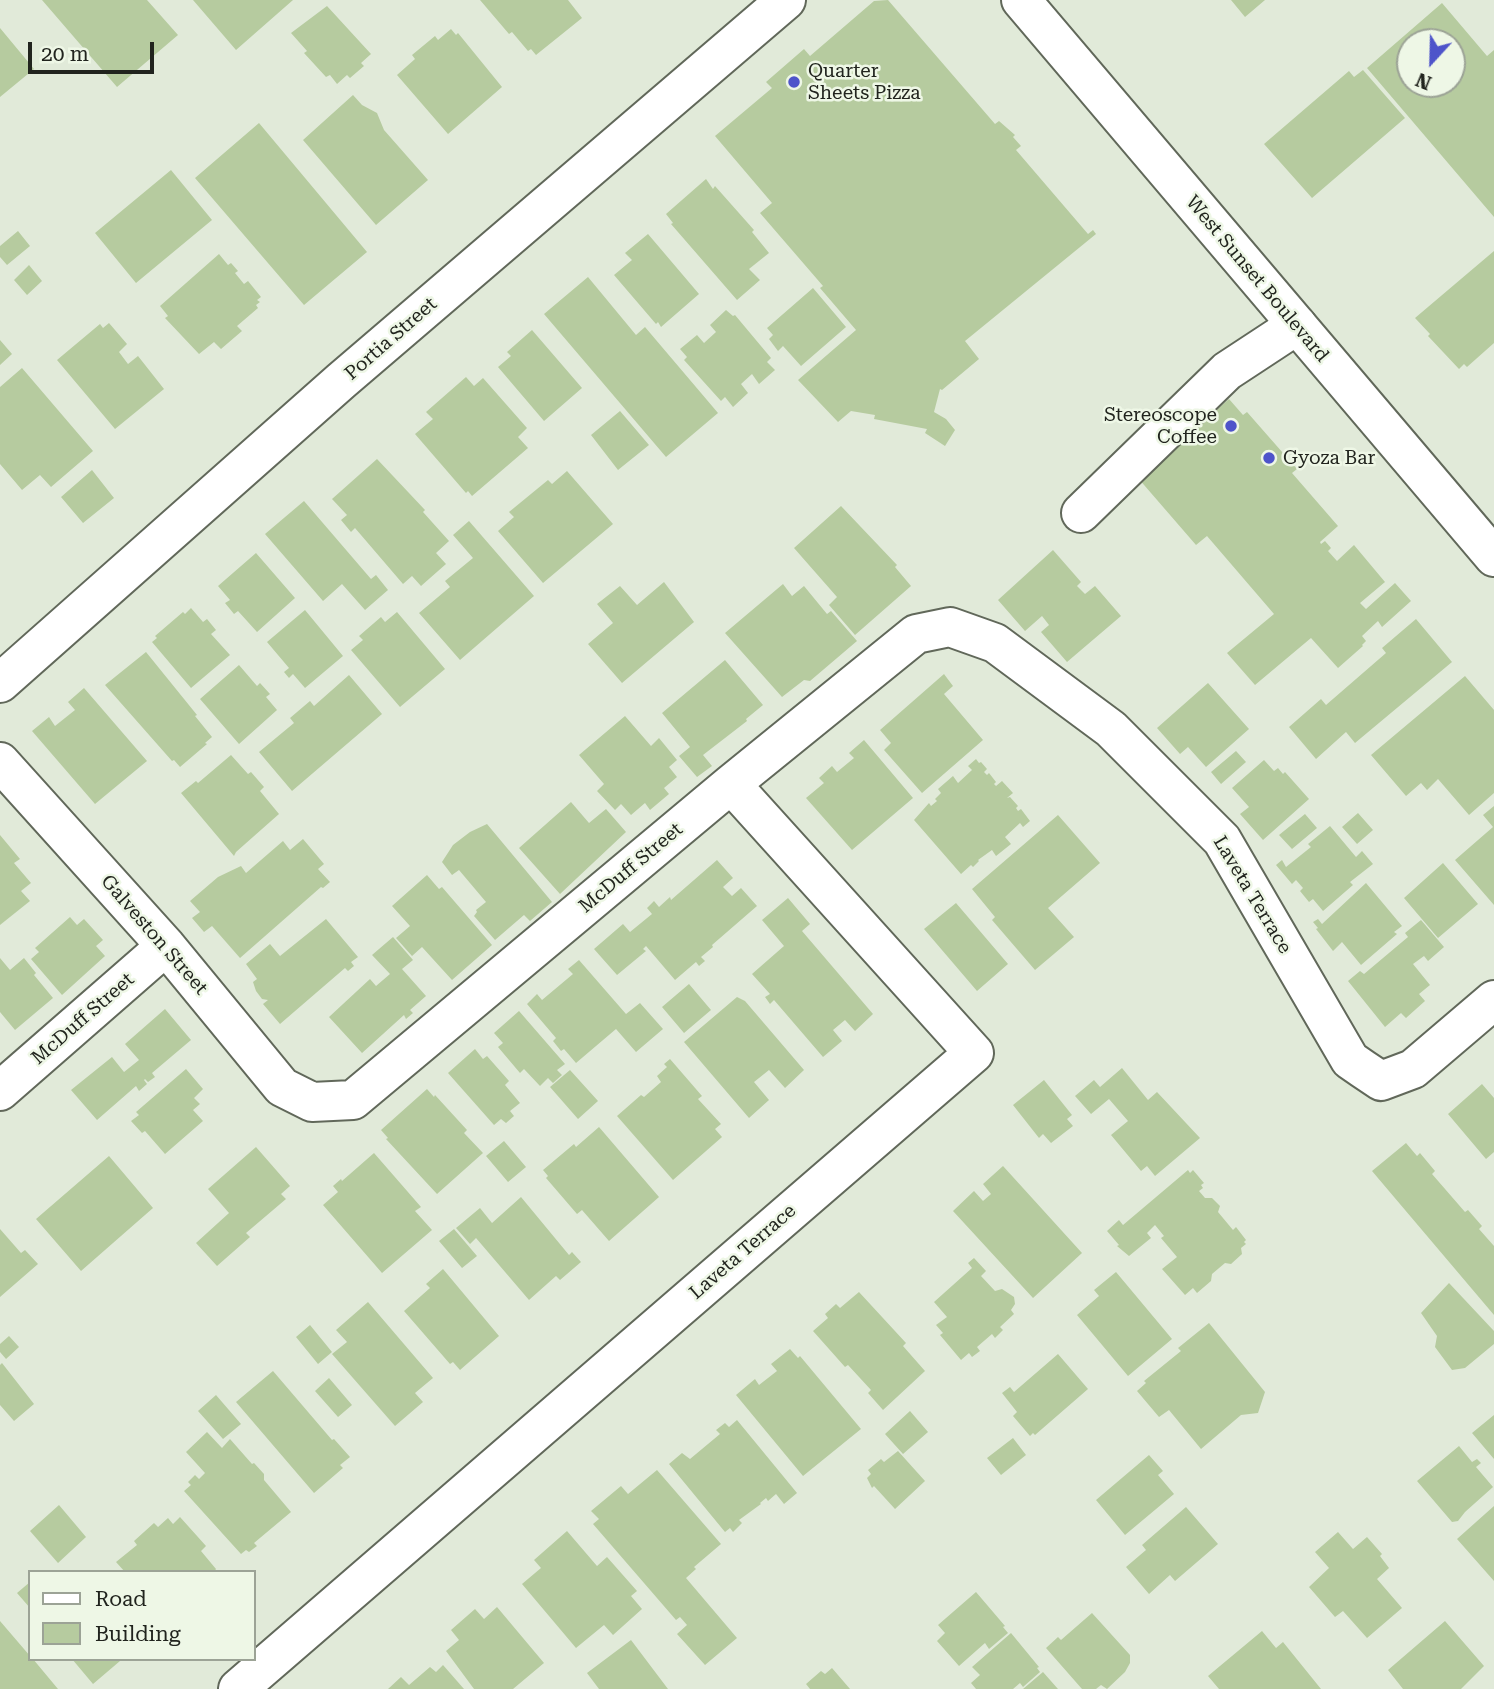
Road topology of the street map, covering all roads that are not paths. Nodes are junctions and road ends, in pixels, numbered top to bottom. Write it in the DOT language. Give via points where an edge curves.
graph roads {
  1 [pos="786,0"];
  2 [pos="1021,0"];
  3 [pos="1297,325"];
  4 [pos="1081,513"];
  5 [pos="1494,557"];
  6 [pos="950,627"];
  7 [pos="0,683"];
  8 [pos="0,762"];
  9 [pos="731,784"];
  10 [pos="166,946"];
  11 [pos="1494,1000"];
  12 [pos="0,1091"];
  13 [pos="312,1102"];
  14 [pos="238,1689"];
  1 -- 7 [label="street, Portia Street" via="341,381"];
  2 -- 3 [label="street, West Sunset Boulevard"];
  3 -- 4 [label="street" via="1227,371"];
  3 -- 5 [label="street, West Sunset Boulevard"];
  6 -- 9 [label="street, McDuff Street" via="916,634"];
  6 -- 11 [label="street, Laveta Terrace" via="995,643 1111,729 1222,839 1350,1060 1381,1081 1413,1069"];
  8 -- 10 [label="street, Galveston Street"];
  9 -- 13 [label="street, McDuff Street" via="353,1100"];
  9 -- 14 [label="street, Laveta Terrace" via="974,1053"];
  10 -- 12 [label="street, McDuff Street"];
  10 -- 13 [label="street, Galveston Street" via="282,1087"];
}
